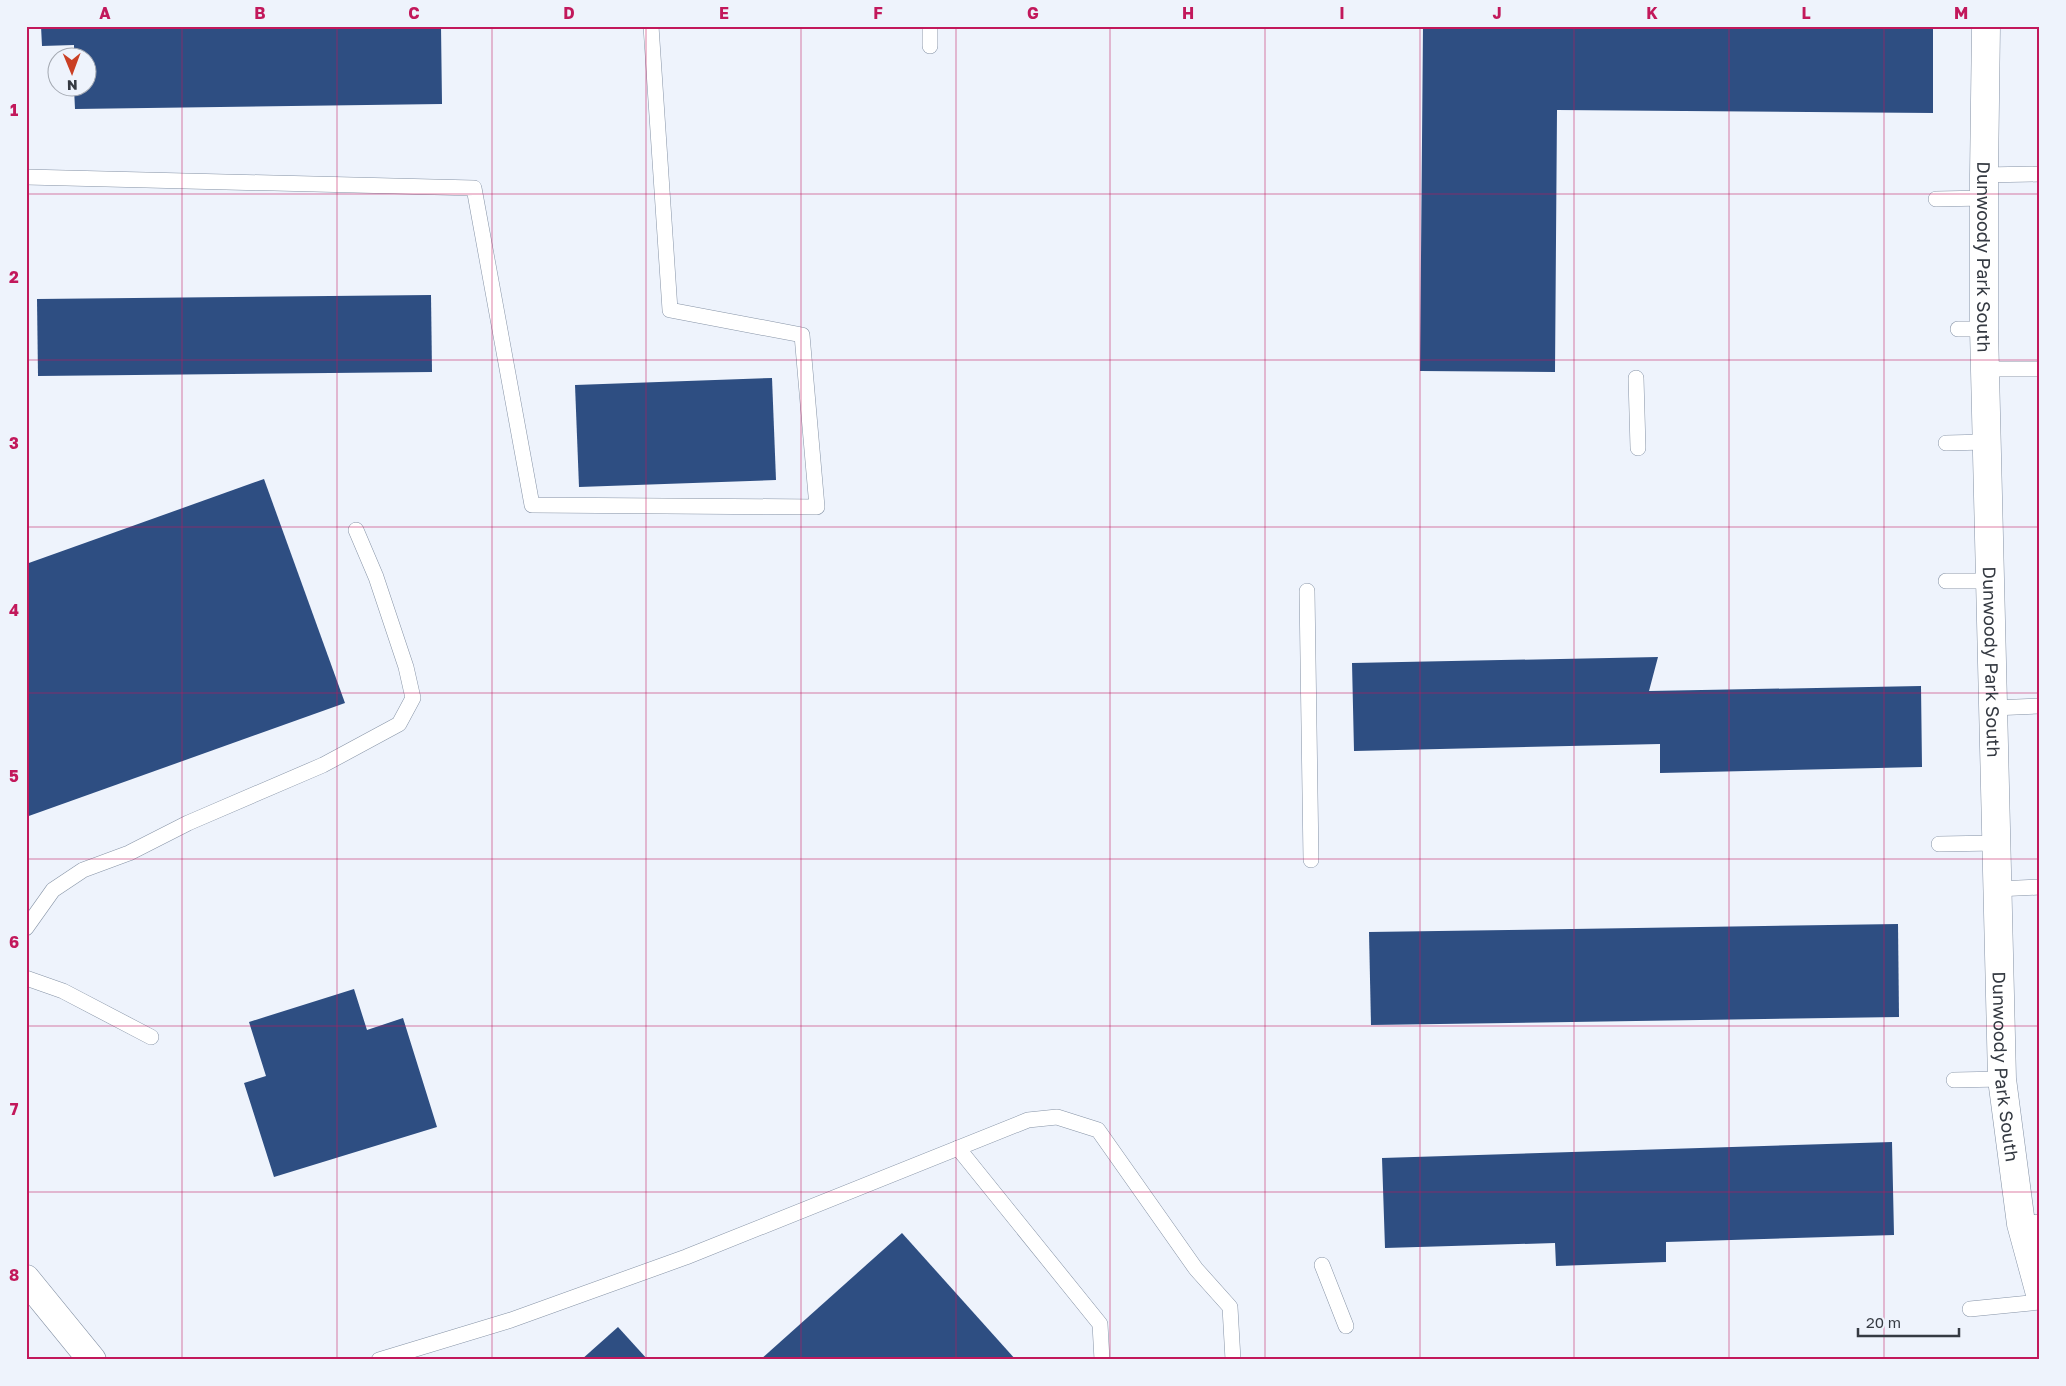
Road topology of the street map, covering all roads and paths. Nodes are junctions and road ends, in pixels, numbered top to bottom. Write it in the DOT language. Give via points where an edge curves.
graph roads {
  1 [pos="651,26"];
  2 [pos="930,26"];
  3 [pos="1986,26"];
  4 [pos="930,46"];
  5 [pos="26,168"];
  6 [pos="2040,174"];
  7 [pos="26,177"];
  8 [pos="1984,186"];
  9 [pos="1936,199"];
  10 [pos="1985,369"];
  11 [pos="2040,369"];
  12 [pos="1636,378"];
  13 [pos="1986,442"];
  14 [pos="1946,443"];
  15 [pos="1638,448"];
  16 [pos="356,530"];
  17 [pos="1990,581"];
  18 [pos="1946,582"];
  19 [pos="1307,591"];
  20 [pos="2040,706"];
  21 [pos="1993,708"];
  22 [pos="1996,843"];
  23 [pos="1939,844"];
  24 [pos="1311,860"];
  25 [pos="2040,887"];
  26 [pos="1998,889"];
  27 [pos="26,928"];
  28 [pos="26,978"];
  29 [pos="151,1038"];
  30 [pos="2002,1079"];
  31 [pos="1954,1080"];
  32 [pos="958,1148"];
  33 [pos="2030,1223"];
  34 [pos="1322,1265"];
  35 [pos="26,1279"];
  36 [pos="2040,1294"];
  37 [pos="2040,1302"];
  38 [pos="1970,1309"];
  39 [pos="1346,1326"];
  40 [pos="92,1360"];
  41 [pos="379,1360"];
  42 [pos="1102,1360"];
  43 [pos="1233,1360"];
  1 -- 7 [label="lane" via="670,310 802,335 817,506 532,505 474,188"];
  2 -- 4 [label="lane"];
  3 -- 8 [label="street, Dunwoody Park South"];
  5 -- 7 [label="lane"];
  6 -- 8 [label="lane"];
  8 -- 9 [label="lane"];
  8 -- 10 [label="street, Dunwoody Park South" via="1971,329"];
  10 -- 11 [label="lane"];
  10 -- 13 [label="street, Dunwoody Park South"];
  12 -- 15 [label="lane"];
  13 -- 14 [label="lane"];
  13 -- 17 [label="street, Dunwoody Park South"];
  16 -- 27 [label="lane" via="376,577 408,675 413,698 399,724 323,765 188,823 129,853 83,870 53,890"];
  17 -- 18 [label="lane"];
  17 -- 21 [label="street, Dunwoody Park South"];
  19 -- 24 [label="lane"];
  20 -- 21 [label="lane"];
  21 -- 22 [label="street, Dunwoody Park South"];
  22 -- 23 [label="lane"];
  22 -- 26 [label="street, Dunwoody Park South"];
  25 -- 26 [label="lane"];
  26 -- 30 [label="street, Dunwoody Park South"];
  28 -- 29 [label="lane" via="63,991"];
  30 -- 31 [label="lane"];
  30 -- 33 [label="street, Dunwoody Park South"];
  32 -- 41 [label="lane" via="686,1257 511,1320"];
  32 -- 42 [label="lane" via="1100,1324"];
  32 -- 43 [label="lane" via="1028,1120 1057,1117 1098,1130 1196,1269 1230,1307"];
  33 -- 36 [label="street, Dunwoody Park South"];
  34 -- 39 [label="lane"];
  35 -- 40 [label="street"];
  37 -- 38 [label="lane"];
}
